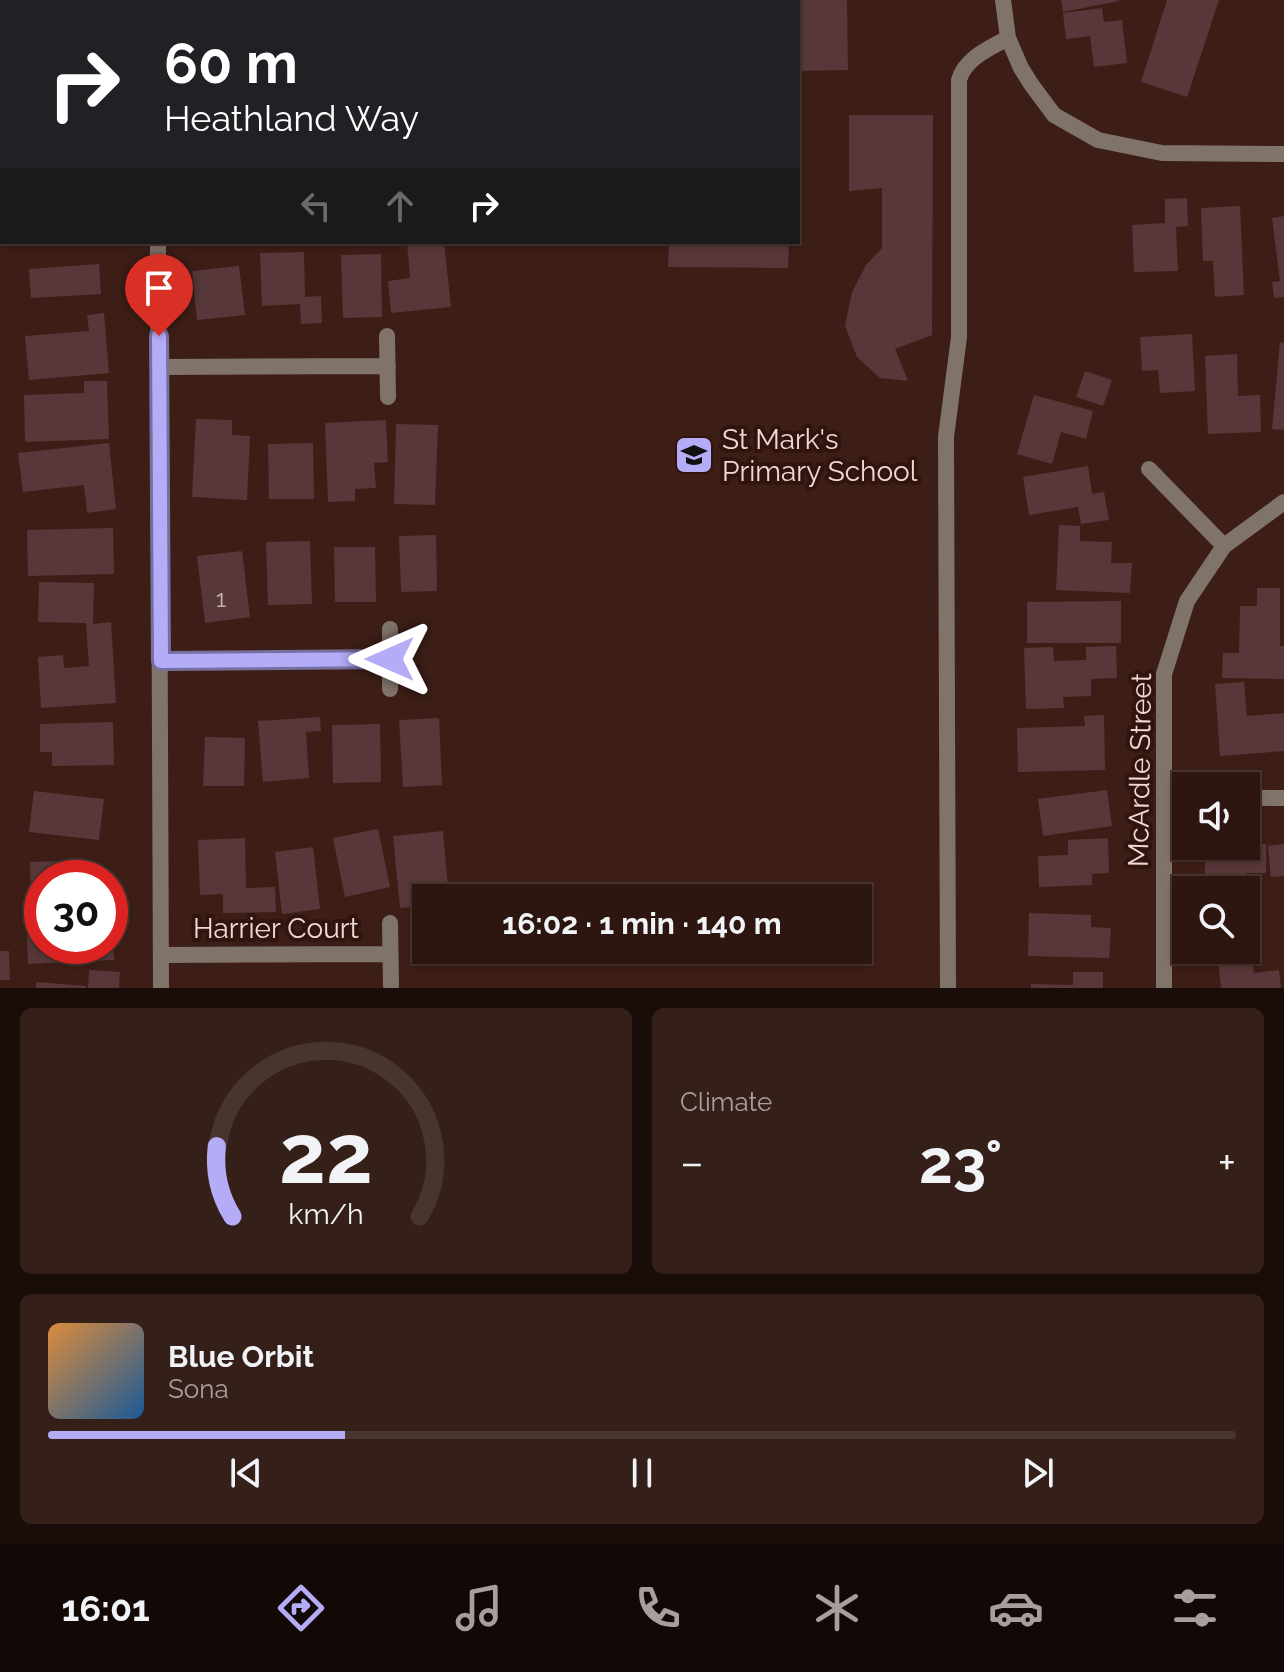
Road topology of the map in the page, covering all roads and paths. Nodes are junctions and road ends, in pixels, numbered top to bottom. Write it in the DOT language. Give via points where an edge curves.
graph roads {
  1 [pos="1003,0"];
  2 [pos="1008,38"];
  3 [pos="1284,154"];
  4 [pos="158,244"];
  5 [pos="387,336"];
  6 [pos="388,366"];
  7 [pos="159,367"];
  8 [pos="388,397"];
  9 [pos="1149,469"];
  10 [pos="1284,502"];
  11 [pos="1224,546"];
  12 [pos="390,629"];
  13 [pos="390,659"];
  14 [pos="161,661"];
  15 [pos="390,689"];
  16 [pos="1165,798"];
  17 [pos="1172,798"];
  18 [pos="1260,798"];
  19 [pos="1284,798"];
  20 [pos="390,923"];
  21 [pos="390,954"];
  22 [pos="162,955"];
  23 [pos="391,985"];
  24 [pos="161,988"];
  25 [pos="948,988"];
  26 [pos="1164,988"];
  1 -- 2 [label="street"];
  2 -- 3 [label="street" via="1021,68 1054,115 1098,140 1162,153"];
  2 -- 25 [label="street" via="976,57 959,80 959,337 946,437"];
  4 -- 7 [label="street"];
  5 -- 6 [label="street"];
  6 -- 7 [label="street"];
  6 -- 8 [label="street"];
  7 -- 14 [label="street"];
  9 -- 11 [label="street"];
  10 -- 11 [label="street, McArdle Street"];
  11 -- 16 [label="street, McArdle Street" via="1187,601 1164,674"];
  12 -- 13 [label="street"];
  13 -- 14 [label="street"];
  13 -- 15 [label="street"];
  14 -- 22 [label="street"];
  16 -- 17 [label="street"];
  16 -- 26 [label="street, McArdle Street"];
  18 -- 19 [label="street"];
  20 -- 21 [label="street, Harrier Court"];
  21 -- 22 [label="street, Harrier Court"];
  21 -- 23 [label="street, Harrier Court"];
  22 -- 24 [label="street"];
}
